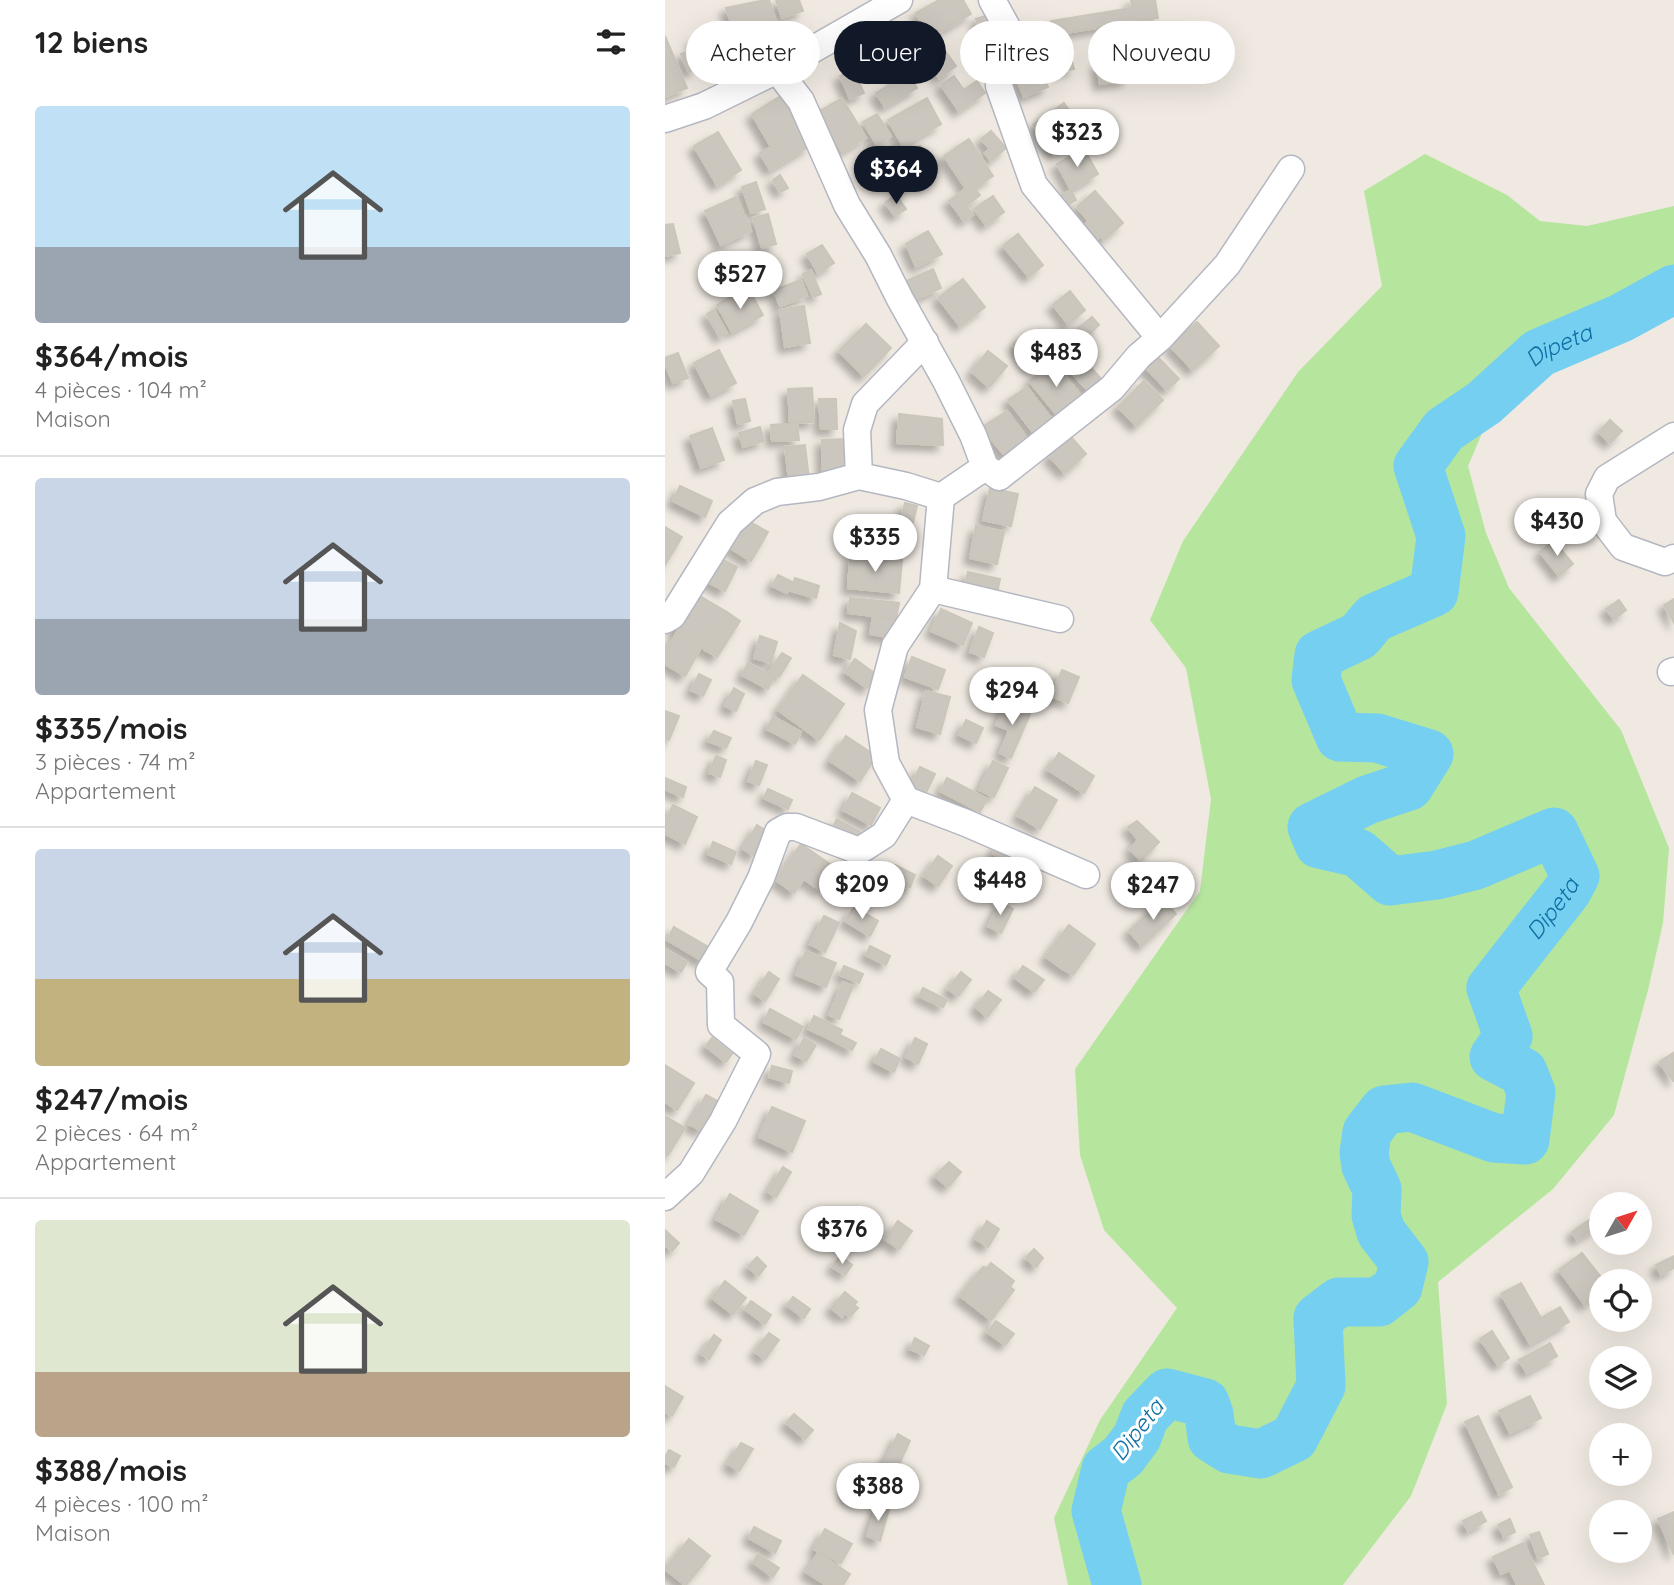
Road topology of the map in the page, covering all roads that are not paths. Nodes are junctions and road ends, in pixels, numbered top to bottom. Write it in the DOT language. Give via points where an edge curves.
graph roads {
  1 [pos="899,0"];
  2 [pos="992,0"];
  3 [pos="820,45"];
  4 [pos="748,84"];
  5 [pos="787,84"];
  6 [pos="665,119"];
  7 [pos="1291,169"];
  8 [pos="1160,338"];
  9 [pos="925,342"];
  10 [pos="1674,436"];
  11 [pos="985,467"];
  12 [pos="859,476"];
  13 [pos="941,497"];
  14 [pos="1674,558"];
  15 [pos="933,589"];
  16 [pos="1060,619"];
  17 [pos="665,620"];
  18 [pos="906,800"];
  19 [pos="1086,875"];
  20 [pos="665,1198"];
  1 -- 3 [label="street"];
  2 -- 8 [label="street" via="1013,38 1000,67 999,86 1034,185"];
  4 -- 6 [label="street"];
  5 -- 9 [label="street" via="801,101 847,205"];
  7 -- 8 [label="street" via="1227,265"];
  8 -- 11 [label="street" via="1112,388 999,477"];
  9 -- 11 [label="street"];
  9 -- 12 [label="street" via="865,404 857,430"];
  10 -- 14 [label="street" via="1607,478 1598,494 1604,521 1623,547 1665,562"];
  11 -- 13 [label="street"];
  12 -- 13 [label="street"];
  12 -- 17 [label="street" via="777,492 755,501 730,523 672,616"];
  13 -- 15 [label="street"];
  15 -- 16 [label="street"];
  15 -- 18 [label="street" via="895,646 878,710 886,763"];
  18 -- 19 [label="street"];
  18 -- 20 [label="street" via="884,835 859,851 796,827 778,832 761,878 709,972 720,982 721,1025 757,1054 691,1173"];
}
